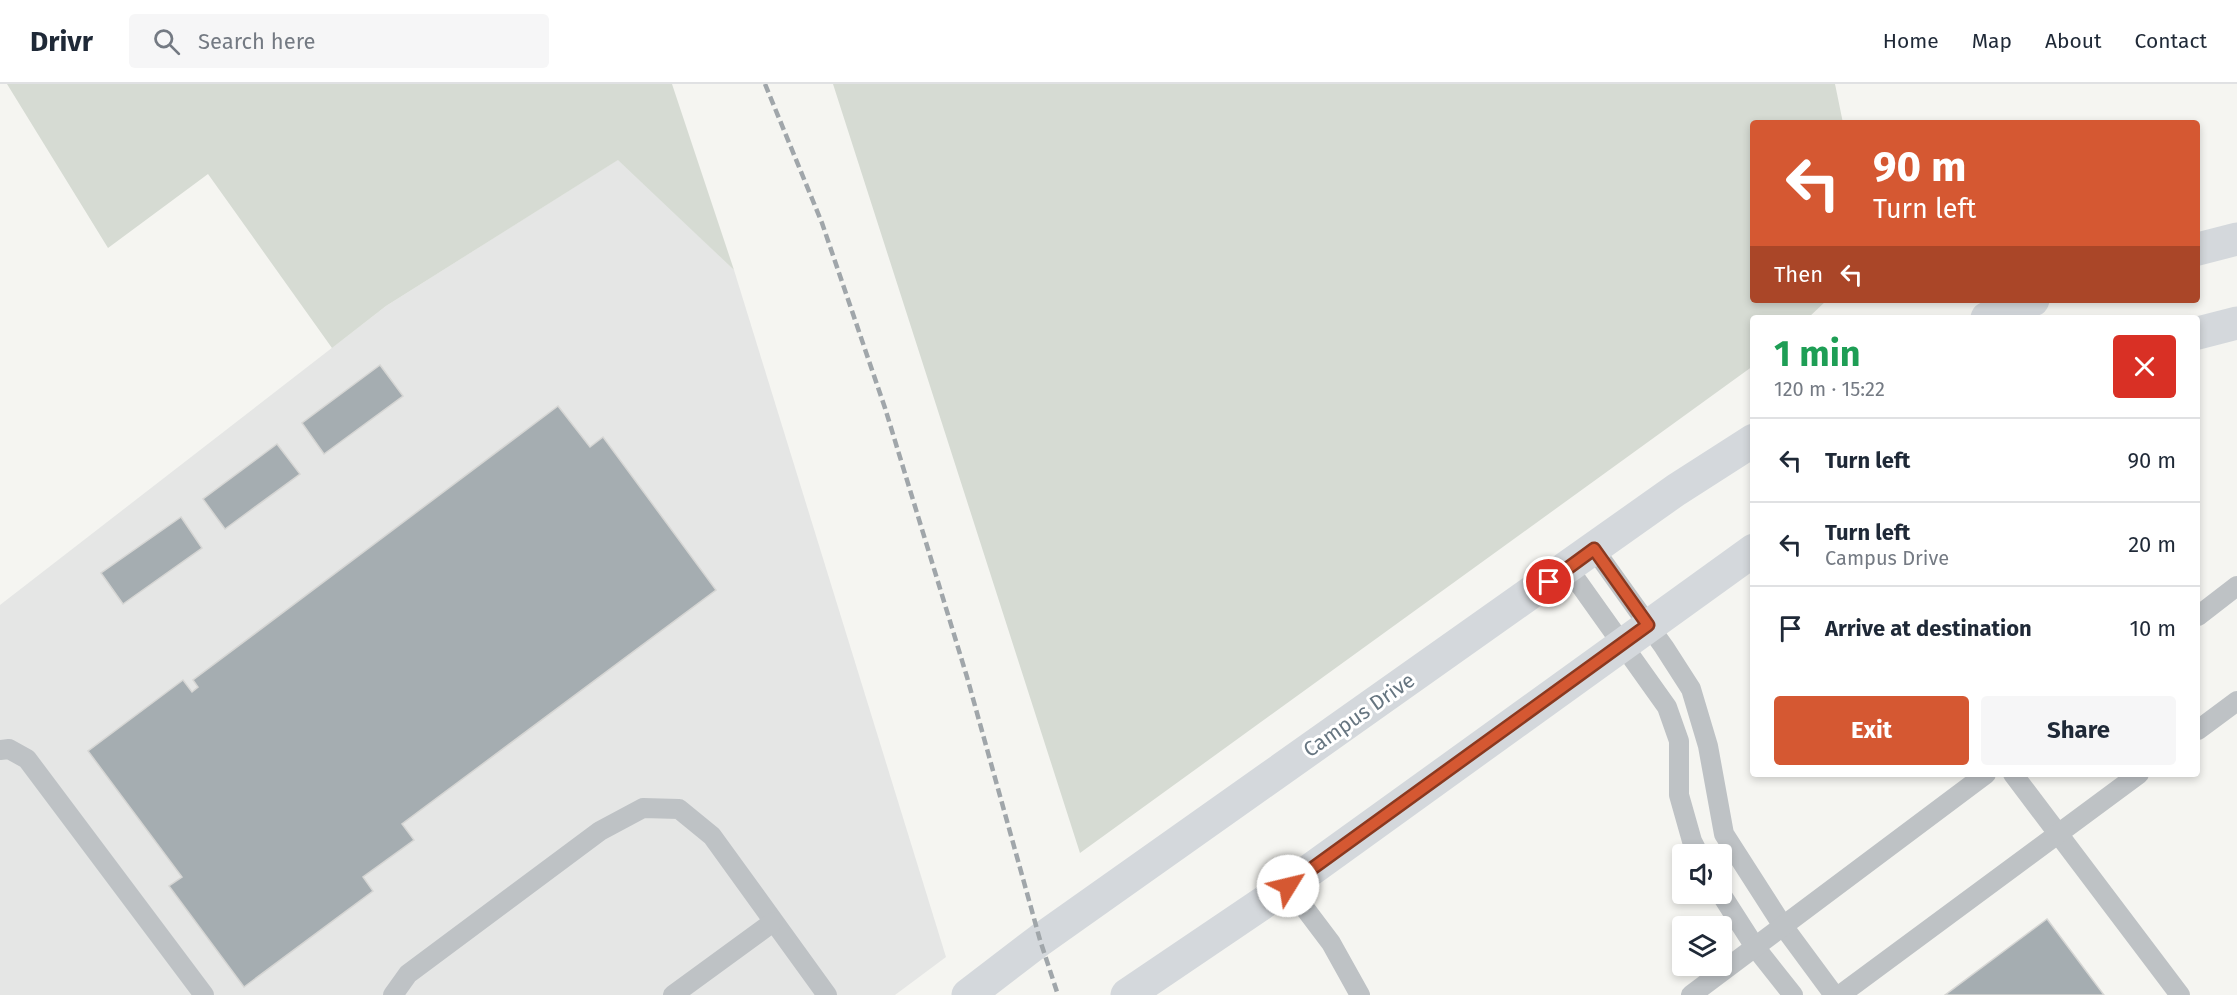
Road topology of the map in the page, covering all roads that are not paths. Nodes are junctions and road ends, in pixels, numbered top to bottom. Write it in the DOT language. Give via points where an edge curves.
graph roads {
  1 [pos="2237,239"];
  2 [pos="2200,248"];
  3 [pos="2025,303"];
  4 [pos="1995,315"];
  5 [pos="2237,323"];
  6 [pos="2200,332"];
  7 [pos="1750,443"];
  8 [pos="1750,553"];
  9 [pos="1581,559"];
  10 [pos="2237,586"];
  11 [pos="2200,614"];
  12 [pos="1635,634"];
  13 [pos="2237,701"];
  14 [pos="2200,729"];
  15 [pos="0,750"];
  16 [pos="1982,777"];
  17 [pos="2015,777"];
  18 [pos="2135,777"];
  19 [pos="2058,834"];
  20 [pos="1694,844"];
  21 [pos="1288,886"];
  22 [pos="1727,904"];
  23 [pos="773,921"];
  24 [pos="1783,926"];
  25 [pos="1755,947"];
  26 [pos="204,995"];
  27 [pos="393,995"];
  28 [pos="673,995"];
  29 [pos="827,995"];
  30 [pos="968,995"];
  31 [pos="1127,995"];
  32 [pos="1360,995"];
  33 [pos="1691,995"];
  34 [pos="1793,995"];
  35 [pos="1834,995"];
  36 [pos="1840,995"];
  37 [pos="2180,995"];
  1 -- 2 [label="main road"];
  3 -- 4 [label="main road"];
  5 -- 6 [label="main road"];
  7 -- 9 [label="main road, Campus Drive"];
  8 -- 12 [label="main road"];
  9 -- 12 [label="lane"];
  9 -- 12 [label="lane"];
  9 -- 30 [label="main road, Campus Drive" via="1040,940"];
  10 -- 11 [label="lane"];
  12 -- 20 [label="lane" via="1678,741 1679,795"];
  12 -- 21 [label="main road"];
  12 -- 24 [label="lane" via="1691,689 1708,746 1724,834"];
  13 -- 14 [label="lane"];
  15 -- 26 [label="lane" via="27,759"];
  16 -- 24 [label="lane"];
  17 -- 19 [label="lane"];
  18 -- 19 [label="lane"];
  19 -- 36 [label="lane"];
  19 -- 37 [label="lane"];
  21 -- 31 [label="main road"];
  21 -- 32 [label="lane" via="1331,943"];
  22 -- 25 [label="lane"];
  23 -- 27 [label="lane" via="712,836 679,809 643,808 600,831 408,974"];
  23 -- 28 [label="lane"];
  23 -- 29 [label="lane"];
  24 -- 25 [label="lane"];
  24 -- 35 [label="lane"];
  25 -- 33 [label="lane"];
  25 -- 34 [label="lane"];
}
